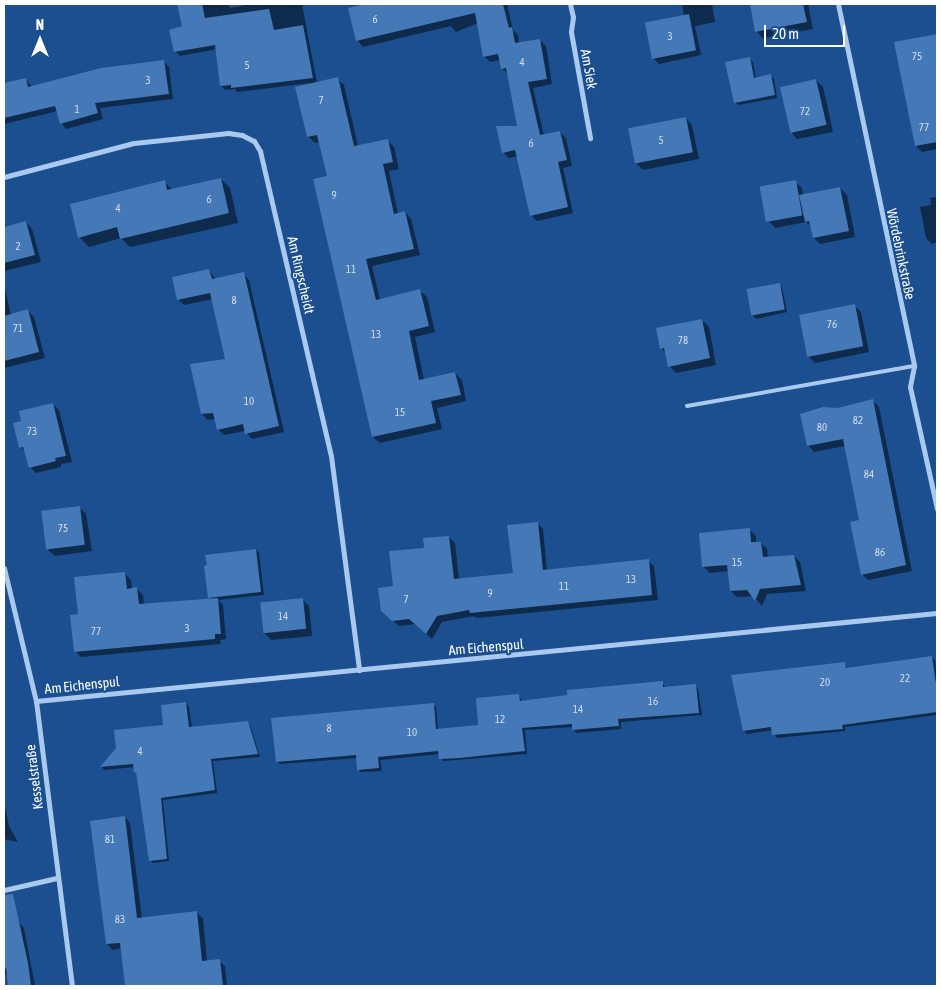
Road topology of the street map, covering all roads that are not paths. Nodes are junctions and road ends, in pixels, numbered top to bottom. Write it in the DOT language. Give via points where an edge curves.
graph roads {
  1 [pos="570,4"];
  2 [pos="838,4"];
  3 [pos="590,138"];
  4 [pos="4,177"];
  5 [pos="914,366"];
  6 [pos="687,406"];
  7 [pos="937,509"];
  8 [pos="4,568"];
  9 [pos="937,613"];
  10 [pos="359,670"];
  11 [pos="36,701"];
  12 [pos="57,878"];
  13 [pos="4,890"];
  14 [pos="72,986"];
  1 -- 3 [label="street, Am Siek" via="573,17 571,32"];
  2 -- 5 [label="street, Wördebrinkstraße"];
  4 -- 10 [label="street, Am Ringscheidt" via="134,143 228,133 254,141 260,151 331,456"];
  5 -- 6 [label="lane"];
  5 -- 7 [label="street, Wördebrinkstraße" via="910,387"];
  8 -- 11 [label="street, Kesselstraße"];
  9 -- 10 [label="street, Am Eichenspul"];
  10 -- 11 [label="street, Am Eichenspul"];
  11 -- 12 [label="street, Kesselstraße"];
  12 -- 13 [label="street"];
  12 -- 14 [label="street, Kesselstraße"];
}
